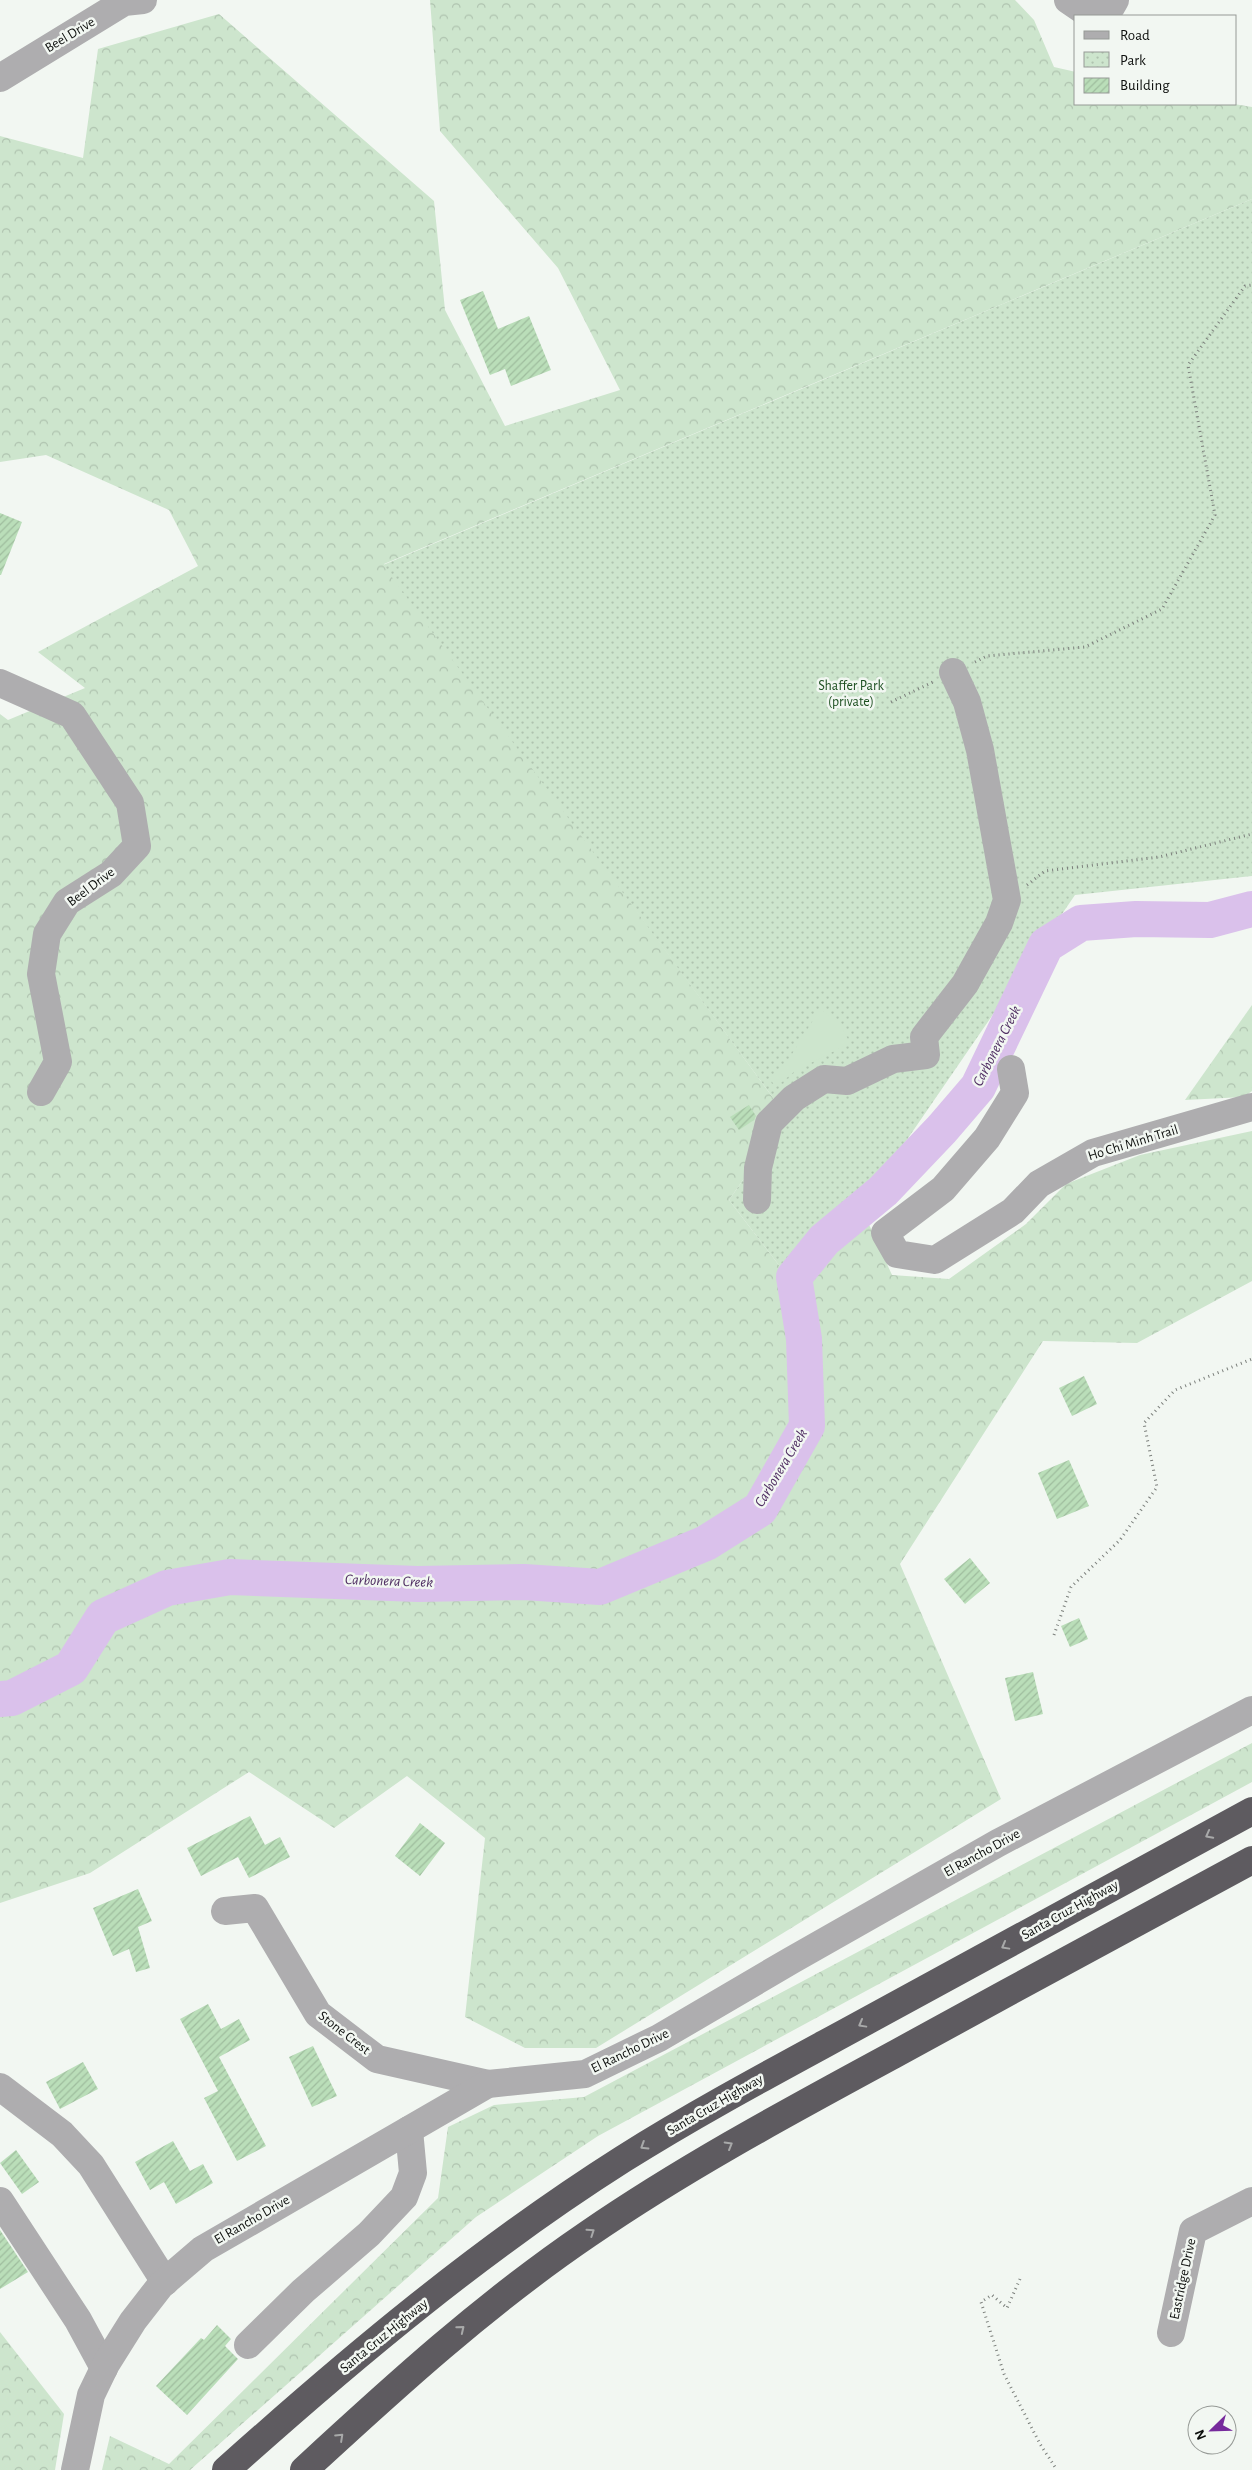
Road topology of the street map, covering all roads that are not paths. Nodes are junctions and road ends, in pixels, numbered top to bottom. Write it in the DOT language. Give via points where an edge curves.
graph roads {
  1 [pos="143,0"];
  2 [pos="1068,0"];
  3 [pos="1114,0"];
  4 [pos="0,78"];
  5 [pos="953,672"];
  6 [pos="0,683"];
  7 [pos="1011,1069"];
  8 [pos="41,1092"];
  9 [pos="1252,1107"];
  10 [pos="757,1200"];
  11 [pos="1252,1710"];
  12 [pos="1252,1812"];
  13 [pos="1252,1860"];
  14 [pos="225,1911"];
  15 [pos="488,2084"];
  16 [pos="0,2087"];
  17 [pos="409,2130"];
  18 [pos="0,2201"];
  19 [pos="1252,2202"];
  20 [pos="165,2282"];
  21 [pos="1171,2333"];
  22 [pos="248,2345"];
  23 [pos="104,2368"];
  24 [pos="75,2470"];
  25 [pos="226,2470"];
  26 [pos="304,2470"];
  1 -- 4 [label="street, Beel Drive" via="124,2"];
  2 -- 3 [label="street" via="1090,14 1111,7"];
  5 -- 10 [label="street" via="967,702 980,750 1007,900 965,984 924,1038 926,1055 893,1059 847,1081 824,1079 794,1098 770,1123 758,1168"];
  6 -- 8 [label="street, Beel Drive" via="72,715 130,803 137,846 111,874 66,902 47,934 41,974 58,1062"];
  7 -- 9 [label="street, Ho Chi Minh Trail" via="1015,1093 987,1138 943,1189 886,1233 897,1254 935,1260 1013,1211 1039,1184 1093,1153"];
  11 -- 15 [label="street, El Rancho Drive" via="998,1843 659,2038 585,2074"];
  12 -- 25 [label="highway, Santa Cruz Highway, one-way" via="740,2090 622,2159 542,2214 432,2297"];
  26 -- 13 [label="highway, one-way" via="482,2311 633,2204 780,2117"];
  14 -- 15 [label="street, Stone Crest" via="255,1908 318,2014 378,2059"];
  15 -- 17 [label="street, El Rancho Drive"];
  16 -- 20 [label="street" via="62,2134 91,2165"];
  17 -- 20 [label="street, El Rancho Drive" via="203,2249"];
  17 -- 22 [label="street" via="413,2173 404,2197 369,2234 303,2291"];
  18 -- 23 [label="street" via="78,2320"];
  19 -- 21 [label="street, Eastridge Drive" via="1193,2231"];
  20 -- 23 [label="street, El Rancho Drive" via="133,2321"];
  23 -- 24 [label="street, El Rancho Drive" via="90,2395"];
}
